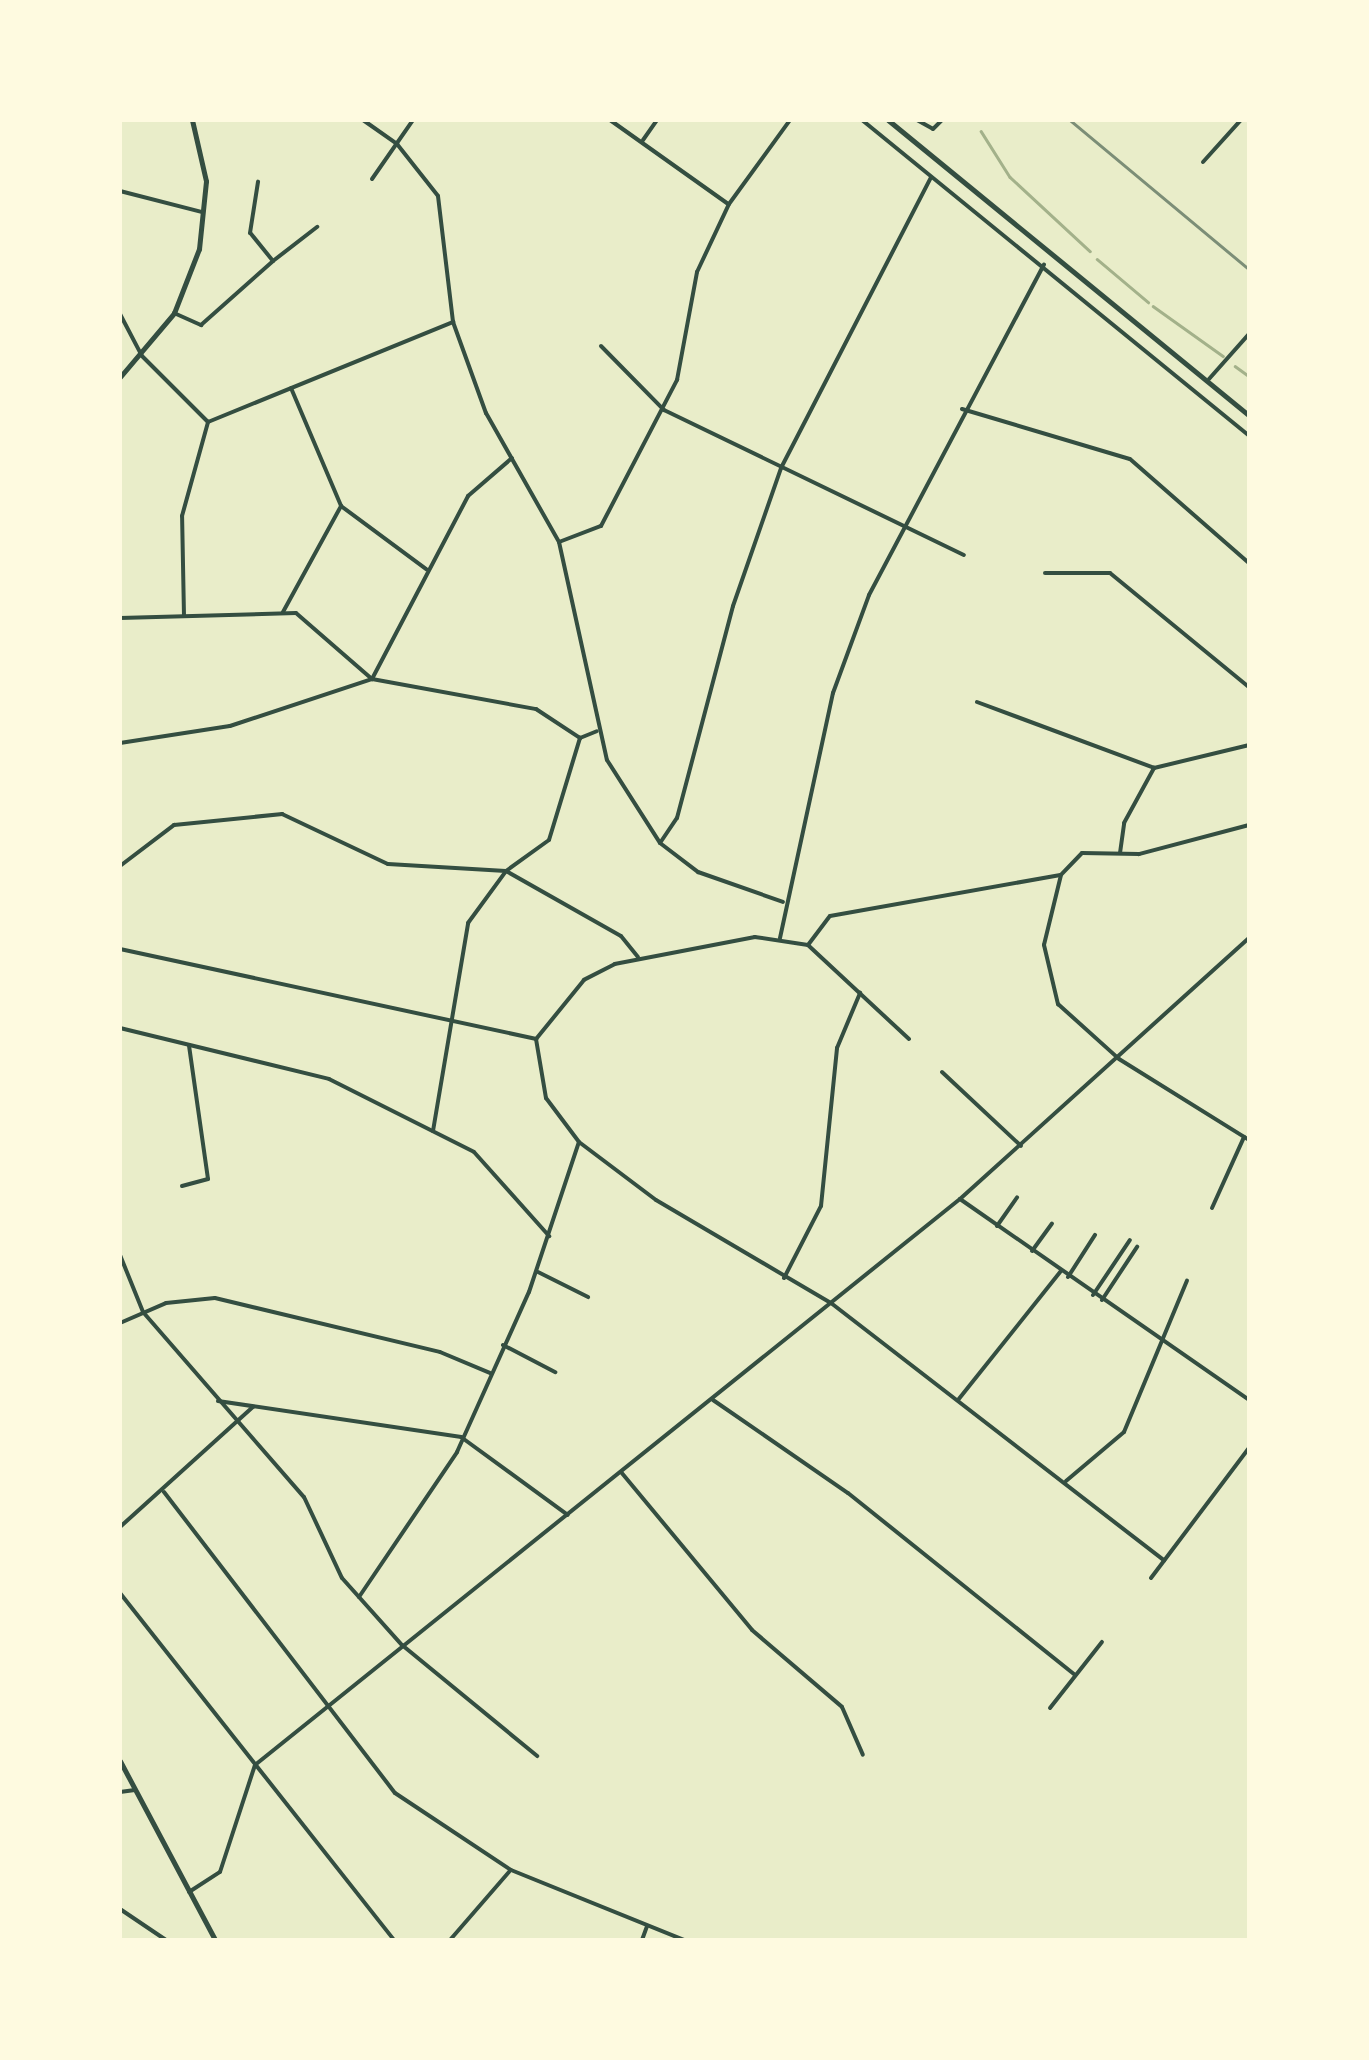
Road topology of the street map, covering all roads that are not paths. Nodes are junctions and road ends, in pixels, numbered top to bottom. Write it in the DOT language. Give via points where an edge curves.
graph roads {
  1 [pos="192,120"];
  2 [pos="364,120"];
  3 [pos="413,120"];
  4 [pos="610,120"];
  5 [pos="657,120"];
  6 [pos="790,120"];
  7 [pos="862,120"];
  8 [pos="888,120"];
  9 [pos="917,120"];
  10 [pos="942,120"];
  11 [pos="1101,120"];
  12 [pos="1109,120"];
  13 [pos="1242,120"];
  14 [pos="642,140"];
  15 [pos="398,144"];
  16 [pos="1203,162"];
  17 [pos="931,177"];
  18 [pos="372,179"];
  19 [pos="258,182"];
  20 [pos="120,191"];
  21 [pos="729,204"];
  22 [pos="203,212"];
  23 [pos="317,227"];
  24 [pos="272,261"];
  25 [pos="1044,265"];
  26 [pos="174,313"];
  27 [pos="120,314"];
  28 [pos="452,322"];
  29 [pos="1249,334"];
  30 [pos="601,346"];
  31 [pos="142,356"];
  32 [pos="120,377"];
  33 [pos="1209,379"];
  34 [pos="291,388"];
  35 [pos="962,409"];
  36 [pos="664,410"];
  37 [pos="1249,415"];
  38 [pos="208,422"];
  39 [pos="1249,436"];
  40 [pos="512,458"];
  41 [pos="781,468"];
  42 [pos="342,506"];
  43 [pos="900,524"];
  44 [pos="559,542"];
  45 [pos="964,554"];
  46 [pos="1249,563"];
  47 [pos="427,570"];
  48 [pos="1045,573"];
  49 [pos="282,614"];
  50 [pos="184,616"];
  51 [pos="120,618"];
  52 [pos="372,679"];
  53 [pos="1249,687"];
  54 [pos="976,702"];
  55 [pos="597,731"];
  56 [pos="580,738"];
  57 [pos="120,743"];
  58 [pos="1249,744"];
  59 [pos="1154,768"];
  60 [pos="1249,825"];
  61 [pos="660,843"];
  62 [pos="1120,853"];
  63 [pos="120,866"];
  64 [pos="506,871"];
  65 [pos="1060,875"];
  66 [pos="783,902"];
  67 [pos="780,938"];
  68 [pos="1249,938"];
  69 [pos="808,944"];
  70 [pos="120,950"];
  71 [pos="638,957"];
  72 [pos="860,993"];
  73 [pos="451,1021"];
  74 [pos="120,1028"];
  75 [pos="909,1039"];
  76 [pos="536,1040"];
  77 [pos="189,1045"];
  78 [pos="1119,1059"];
  79 [pos="942,1072"];
  80 [pos="433,1131"];
  81 [pos="1246,1138"];
  82 [pos="579,1142"];
  83 [pos="1020,1146"];
  84 [pos="182,1186"];
  85 [pos="1017,1197"];
  86 [pos="960,1198"];
  87 [pos="1212,1208"];
  88 [pos="1052,1224"];
  89 [pos="997,1226"];
  90 [pos="550,1236"];
  91 [pos="1094,1236"];
  92 [pos="1130,1240"];
  93 [pos="1138,1247"];
  94 [pos="1032,1251"];
  95 [pos="120,1255"];
  96 [pos="537,1272"];
  97 [pos="1060,1272"];
  98 [pos="1068,1277"];
  99 [pos="784,1278"];
  100 [pos="1187,1281"];
  101 [pos="1094,1294"];
  102 [pos="588,1297"];
  103 [pos="1102,1300"];
  104 [pos="831,1303"];
  105 [pos="144,1312"];
  106 [pos="120,1324"];
  107 [pos="1162,1341"];
  108 [pos="503,1345"];
  109 [pos="554,1372"];
  110 [pos="490,1373"];
  111 [pos="218,1400"];
  112 [pos="713,1400"];
  113 [pos="958,1400"];
  114 [pos="1249,1400"];
  115 [pos="253,1407"];
  116 [pos="236,1422"];
  117 [pos="461,1437"];
  118 [pos="1249,1448"];
  119 [pos="621,1472"];
  120 [pos="1066,1482"];
  121 [pos="164,1492"];
  122 [pos="568,1515"];
  123 [pos="120,1527"];
  124 [pos="1164,1560"];
  125 [pos="1151,1578"];
  126 [pos="120,1592"];
  127 [pos="358,1596"];
  128 [pos="1102,1642"];
  129 [pos="402,1646"];
  130 [pos="1075,1674"];
  131 [pos="327,1708"];
  132 [pos="1050,1708"];
  133 [pos="863,1755"];
  134 [pos="538,1756"];
  135 [pos="120,1761"];
  136 [pos="256,1765"];
  137 [pos="135,1790"];
  138 [pos="120,1792"];
  139 [pos="510,1870"];
  140 [pos="189,1892"];
  141 [pos="120,1910"];
  142 [pos="647,1926"];
  143 [pos="166,1940"];
  144 [pos="215,1940"];
  145 [pos="394,1940"];
  146 [pos="450,1940"];
  147 [pos="642,1940"];
  148 [pos="684,1940"];
  1 -- 22 [label="street" via="206,181"];
  2 -- 15 [label="street"];
  3 -- 15 [label="street"];
  4 -- 14 [label="street"];
  5 -- 14 [label="street"];
  6 -- 21 [label="street"];
  7 -- 17 [label="street"];
  8 -- 33 [label="street"];
  9 -- 10 [label="street" via="934,129"];
  11 -- 12 [label="street"];
  13 -- 16 [label="street"];
  14 -- 21 [label="street"];
  15 -- 18 [label="street"];
  15 -- 28 [label="street" via="438,196"];
  17 -- 25 [label="street"];
  17 -- 41 [label="street"];
  19 -- 24 [label="street" via="250,232"];
  20 -- 22 [label="street"];
  21 -- 36 [label="street" via="696,272"];
  22 -- 26 [label="street"];
  23 -- 24 [label="street"];
  24 -- 26 [label="street" via="201,325"];
  25 -- 35 [label="street"];
  25 -- 39 [label="street"];
  26 -- 31 [label="street"];
  27 -- 31 [label="street"];
  28 -- 34 [label="street"];
  28 -- 40 [label="street"];
  29 -- 33 [label="street"];
  30 -- 36 [label="street"];
  31 -- 32 [label="street"];
  31 -- 38 [label="street"];
  33 -- 37 [label="street"];
  34 -- 38 [label="street"];
  34 -- 42 [label="street"];
  35 -- 43 [label="street"];
  35 -- 46 [label="street" via="1130,459"];
  36 -- 41 [label="street"];
  36 -- 44 [label="street" via="600,526"];
  38 -- 50 [label="street" via="182,516"];
  40 -- 44 [label="street"];
  40 -- 47 [label="street" via="468,496"];
  41 -- 43 [label="street"];
  41 -- 61 [label="street" via="732,606 677,818"];
  42 -- 47 [label="street"];
  42 -- 49 [label="street"];
  43 -- 45 [label="street"];
  43 -- 66 [label="street" via="841,668"];
  44 -- 55 [label="street"];
  47 -- 52 [label="street"];
  48 -- 53 [label="street" via="1110,573"];
  49 -- 50 [label="street"];
  49 -- 52 [label="street" via="312,620"];
  50 -- 51 [label="street"];
  52 -- 56 [label="street" via="536,709"];
  52 -- 57 [label="street" via="230,726"];
  54 -- 59 [label="street"];
  55 -- 56 [label="street"];
  55 -- 61 [label="street"];
  56 -- 64 [label="street" via="548,840"];
  58 -- 59 [label="street"];
  59 -- 62 [label="street" via="1124,823"];
  60 -- 62 [label="street"];
  61 -- 66 [label="street" via="698,872"];
  62 -- 65 [label="street" via="1082,853"];
  63 -- 64 [label="street" via="174,825 282,814 400,867"];
  64 -- 71 [label="street" via="621,936"];
  64 -- 73 [label="street" via="468,923"];
  65 -- 69 [label="street" via="830,916"];
  65 -- 78 [label="street" via="1046,979 1058,1004"];
  66 -- 67 [label="street"];
  67 -- 69 [label="street"];
  67 -- 71 [label="street"];
  68 -- 78 [label="street"];
  69 -- 72 [label="street"];
  70 -- 73 [label="street"];
  71 -- 76 [label="street" via="584,980"];
  72 -- 75 [label="street"];
  72 -- 99 [label="street" via="837,1048 821,1206"];
  73 -- 76 [label="street"];
  73 -- 80 [label="street"];
  74 -- 77 [label="street"];
  76 -- 82 [label="street" via="546,1098"];
  77 -- 80 [label="street" via="329,1079"];
  77 -- 84 [label="street" via="208,1180"];
  78 -- 81 [label="street"];
  78 -- 83 [label="street"];
  79 -- 83 [label="street"];
  80 -- 90 [label="street" via="474,1152"];
  81 -- 87 [label="street"];
  82 -- 90 [label="street"];
  82 -- 99 [label="street"];
  83 -- 86 [label="street"];
  85 -- 89 [label="street"];
  86 -- 89 [label="street"];
  86 -- 104 [label="street"];
  88 -- 94 [label="street"];
  89 -- 94 [label="street"];
  90 -- 96 [label="street"];
  91 -- 98 [label="street"];
  92 -- 101 [label="street"];
  93 -- 103 [label="street"];
  94 -- 97 [label="street"];
  95 -- 105 [label="street"];
  96 -- 102 [label="street"];
  96 -- 108 [label="street"];
  97 -- 98 [label="street"];
  97 -- 113 [label="street"];
  98 -- 101 [label="street"];
  99 -- 104 [label="street"];
  100 -- 107 [label="street"];
  101 -- 103 [label="street"];
  103 -- 107 [label="street"];
  104 -- 112 [label="street"];
  104 -- 113 [label="street"];
  105 -- 106 [label="street"];
  105 -- 110 [label="street" via="215,1298 440,1352"];
  105 -- 111 [label="street"];
  107 -- 114 [label="street"];
  107 -- 120 [label="street" via="1124,1432"];
  108 -- 109 [label="street"];
  108 -- 110 [label="street"];
  110 -- 117 [label="street"];
  111 -- 115 [label="street"];
  111 -- 116 [label="street"];
  112 -- 119 [label="street"];
  112 -- 130 [label="street" via="848,1493"];
  113 -- 120 [label="street"];
  115 -- 116 [label="street"];
  115 -- 117 [label="street"];
  116 -- 121 [label="street"];
  116 -- 127 [label="street" via="304,1497"];
  117 -- 122 [label="street"];
  117 -- 127 [label="street"];
  118 -- 124 [label="street"];
  119 -- 122 [label="street"];
  119 -- 133 [label="street" via="752,1630 842,1707"];
  120 -- 124 [label="street"];
  121 -- 123 [label="street"];
  121 -- 131 [label="street"];
  122 -- 129 [label="street"];
  124 -- 125 [label="street"];
  126 -- 136 [label="street"];
  127 -- 129 [label="street"];
  128 -- 130 [label="street"];
  129 -- 131 [label="street"];
  129 -- 134 [label="street"];
  130 -- 132 [label="street"];
  131 -- 136 [label="street"];
  131 -- 139 [label="street" via="395,1793"];
  135 -- 137 [label="street"];
  136 -- 140 [label="street" via="220,1872"];
  136 -- 145 [label="street"];
  137 -- 138 [label="street"];
  137 -- 140 [label="street"];
  139 -- 142 [label="street"];
  139 -- 146 [label="street"];
  140 -- 144 [label="street"];
  141 -- 143 [label="street"];
  142 -- 147 [label="street"];
  142 -- 148 [label="street"];
}
